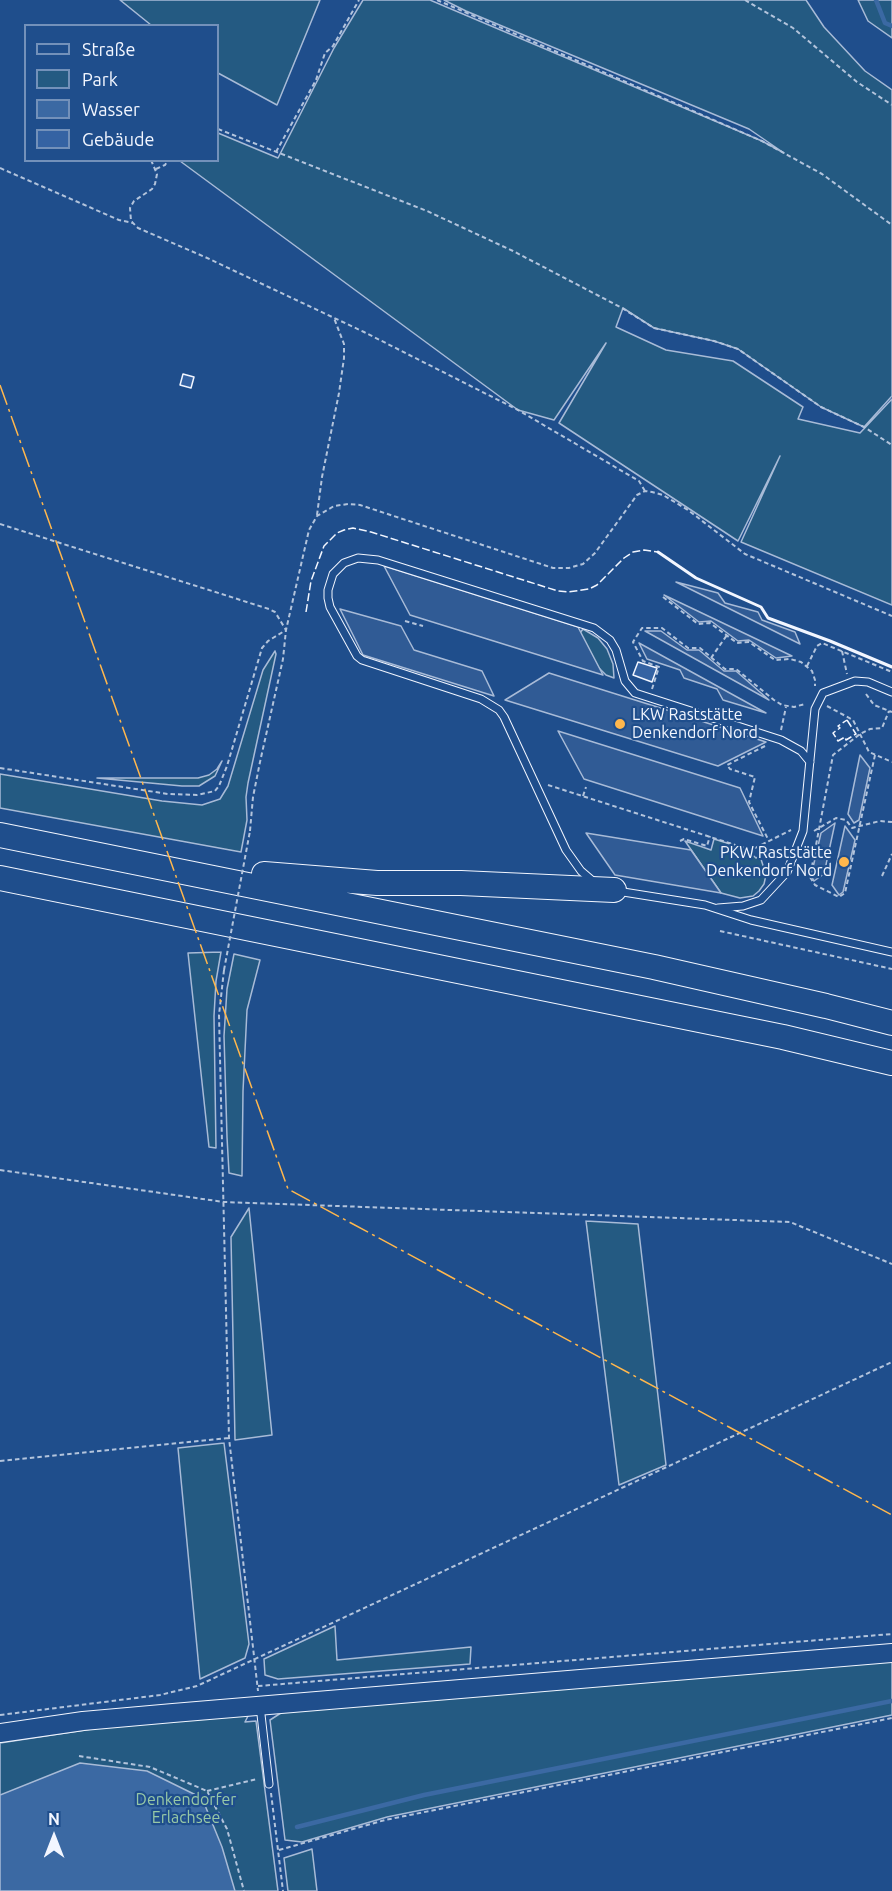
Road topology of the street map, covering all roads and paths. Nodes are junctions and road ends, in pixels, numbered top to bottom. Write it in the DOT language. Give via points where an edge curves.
graph roads {
  1 [pos="359,0"];
  2 [pos="437,0"];
  3 [pos="745,0"];
  4 [pos="892,105"];
  5 [pos="219,129"];
  6 [pos="276,152"];
  7 [pos="152,162"];
  8 [pos="167,162"];
  9 [pos="0,168"];
  10 [pos="156,169"];
  11 [pos="133,224"];
  12 [pos="892,225"];
  13 [pos="334,318"];
  14 [pos="892,445"];
  15 [pos="645,491"];
  16 [pos="317,516"];
  17 [pos="0,524"];
  18 [pos="663,597"];
  19 [pos="892,616"];
  20 [pos="405,621"];
  21 [pos="423,626"];
  22 [pos="286,630"];
  23 [pos="727,635"];
  24 [pos="842,651"];
  25 [pos="711,658"];
  26 [pos="807,666"];
  27 [pos="892,672"];
  28 [pos="849,682"];
  29 [pos="892,692"];
  30 [pos="649,697"];
  31 [pos="811,698"];
  32 [pos="819,702"];
  33 [pos="874,705"];
  34 [pos="786,706"];
  35 [pos="891,711"];
  36 [pos="860,734"];
  37 [pos="779,739"];
  38 [pos="875,755"];
  39 [pos="810,762"];
  40 [pos="892,762"];
  41 [pos="0,768"];
  42 [pos="533,781"];
  43 [pos="586,787"];
  44 [pos="583,796"];
  45 [pos="892,822"];
  46 [pos="860,825"];
  47 [pos="819,828"];
  48 [pos="803,831"];
  49 [pos="0,835"];
  50 [pos="710,836"];
  51 [pos="680,841"];
  52 [pos="769,841"];
  53 [pos="892,854"];
  54 [pos="148,864"];
  55 [pos="882,876"];
  56 [pos="0,878"];
  57 [pos="614,890"];
  58 [pos="716,908"];
  59 [pos="720,931"];
  60 [pos="892,952"];
  61 [pos="892,969"];
  62 [pos="892,1023"];
  63 [pos="892,1063"];
  64 [pos="0,1170"];
  65 [pos="224,1202"];
  66 [pos="892,1264"];
  67 [pos="892,1362"];
  68 [pos="229,1438"];
  69 [pos="0,1461"];
  70 [pos="892,1634"];
  71 [pos="892,1653"];
  72 [pos="254,1658"];
  73 [pos="258,1686"];
  74 [pos="260,1706"];
  75 [pos="0,1715"];
  76 [pos="892,1718"];
  77 [pos="0,1733"];
  78 [pos="79,1756"];
  79 [pos="268,1776"];
  80 [pos="269,1785"];
  81 [pos="207,1791"];
  82 [pos="279,1850"];
  83 [pos="244,1891"];
  84 [pos="284,1891"];
  1 -- 6 [label="path" via="324,55 316,80"];
  2 -- 12 [label="path" via="762,141 822,174"];
  3 -- 4 [label="path" via="793,28 857,82"];
  5 -- 6 [label="path"];
  6 -- 14 [label="path" via="427,211 513,251 654,328 738,349 821,407"];
  7 -- 10 [label="path"];
  8 -- 10 [label="path"];
  9 -- 11 [label="path"];
  10 -- 11 [label="path" via="152,189 130,208"];
  11 -- 13 [label="path"];
  13 -- 15 [label="path" via="518,410 639,481"];
  13 -- 16 [label="path" via="341,333 344,358"];
  15 -- 16 [label="path" via="637,495 595,553 583,564 569,568 553,568 360,506 334,506"];
  15 -- 19 [label="path" via="671,500 745,554"];
  16 -- 22 [label="path" via="309,530"];
  17 -- 22 [label="path" via="269,609"];
  18 -- 23 [label="path" via="698,624 710,623"];
  20 -- 21 [label="path"];
  22 -- 41 [label="path" via="262,648 227,766 215,791 168,794"];
  22 -- 65 [label="path, bridge" via="253,797 219,1015"];
  23 -- 25 [label="path"];
  23 -- 26 [label="path" via="737,643 749,642 776,660 794,659"];
  24 -- 26 [label="path" via="819,644"];
  24 -- 27 [label="path"];
  24 -- 28 [label="path"];
  25 -- 30 [label="path" via="700,648 688,648 662,628 642,628 633,642 643,661 659,667"];
  25 -- 34 [label="path" via="725,669 736,669"];
  26 -- 31 [label="path" via="815,680"];
  28 -- 29 [label="lane" via="867,682"];
  28 -- 32 [label="lane" via="823,693"];
  30 -- 37 [label="lane"];
  30 -- 42 [label="lane" via="629,687 616,650 594,628 378,560 351,559 338,568 327,597 357,656 482,699 504,717"];
  31 -- 32 [label="path"];
  31 -- 34 [label="path" via="800,706"];
  32 -- 36 [label="path" via="853,720"];
  32 -- 39 [label="lane"];
  33 -- 35 [label="path"];
  34 -- 37 [label="path"];
  35 -- 36 [label="path" via="882,728"];
  36 -- 38 [label="path" via="867,749"];
  36 -- 47 [label="path" via="833,754"];
  37 -- 39 [label="lane" via="801,751"];
  37 -- 52 [label="path" via="777,747 760,747 727,765 755,777 749,802"];
  38 -- 40 [label="path"];
  38 -- 46 [label="path"];
  39 -- 48 [label="lane"];
  42 -- 44 [label="path"];
  42 -- 57 [label="lane" via="566,850 581,871"];
  43 -- 44 [label="path"];
  44 -- 50 [label="path"];
  45 -- 46 [label="path"];
  46 -- 47 [label="path" via="852,828 846,820 836,818"];
  46 -- 47 [label="path" via="845,893 839,897 814,884 810,877"];
  47 -- 48 [label="path" via="814,832"];
  48 -- 52 [label="path" via="792,829"];
  48 -- 58 [label="lane" via="787,872 761,900"];
  49 -- 54 [label="highway"];
  50 -- 51 [label="path" via="707,846"];
  50 -- 52 [label="path" via="752,850"];
  53 -- 55 [label="path"];
  54 -- 57 [label="highway" via="377,883"];
  54 -- 62 [label="highway" via="654,967"];
  56 -- 63 [label="highway" via="783,1037"];
  57 -- 58 [label="lane"];
  58 -- 60 [label="lane" via="751,920"];
  59 -- 61 [label="path"];
  64 -- 65 [label="path"];
  65 -- 66 [label="path" via="790,1222"];
  65 -- 68 [label="path"];
  67 -- 72 [label="path"];
  68 -- 69 [label="path"];
  68 -- 72 [label="path"];
  70 -- 73 [label="path"];
  71 -- 74 [label="main road"];
  72 -- 73 [label="path"];
  72 -- 75 [label="path" via="177,1692"];
  73 -- 74 [label="path"];
  74 -- 77 [label="main road" via="83,1721"];
  74 -- 79 [label="lane"];
  76 -- 82 [label="path" via="385,1820"];
  78 -- 81 [label="path" via="150,1767"];
  79 -- 80 [label="lane"];
  79 -- 81 [label="path"];
  80 -- 82 [label="path"];
  81 -- 83 [label="path" via="227,1829"];
  82 -- 84 [label="path"];
}
